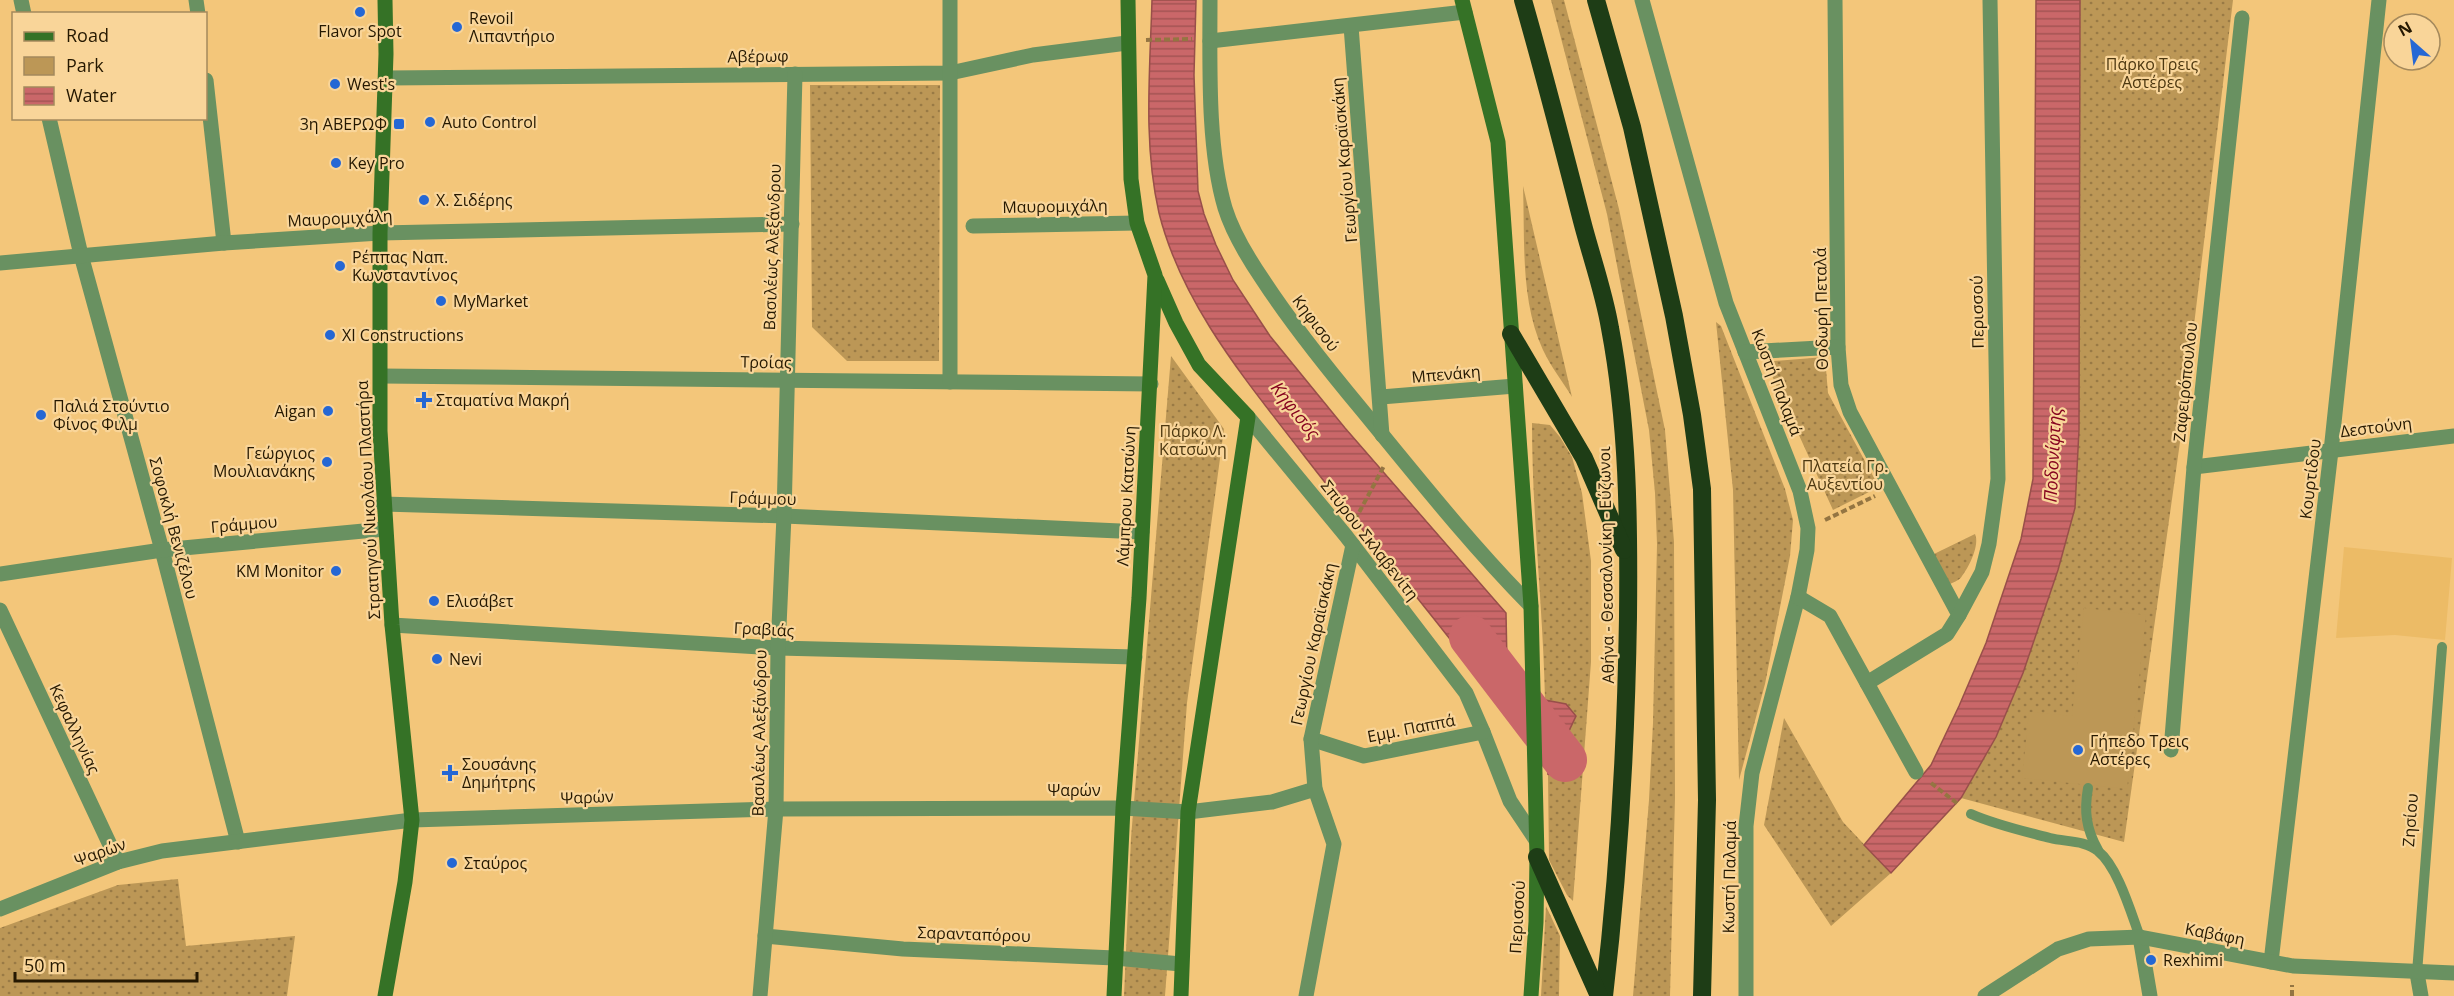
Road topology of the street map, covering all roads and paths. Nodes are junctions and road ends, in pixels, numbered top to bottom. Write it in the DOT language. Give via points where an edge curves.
graph roads {
  1 [pos="385,0"];
  2 [pos="951,0"];
  3 [pos="1128,0"];
  4 [pos="1210,0"];
  5 [pos="1523,0"];
  6 [pos="1596,0"];
  7 [pos="1642,0"];
  8 [pos="1835,0"];
  9 [pos="1990,0"];
  10 [pos="2379,0"];
  11 [pos="1463,6"];
  12 [pos="2241,18"];
  13 [pos="1351,26"];
  14 [pos="1149,40"];
  15 [pos="1206,40"];
  16 [pos="1127,43"];
  17 [pos="950,73"];
  18 [pos="795,74"];
  19 [pos="386,78"];
  20 [pos="207,89"];
  21 [pos="49,120"];
  22 [pos="1137,222"];
  23 [pos="792,224"];
  24 [pos="973,226"];
  25 [pos="380,233"];
  26 [pos="224,243"];
  27 [pos="81,255"];
  28 [pos="0,263"];
  29 [pos="1155,274"];
  30 [pos="1511,334"];
  31 [pos="1838,347"];
  32 [pos="1745,352"];
  33 [pos="381,376"];
  34 [pos="786,380"];
  35 [pos="950,382"];
  36 [pos="1151,384"];
  37 [pos="1515,386"];
  38 [pos="1381,397"];
  39 [pos="1248,417"];
  40 [pos="1382,435"];
  41 [pos="2454,436"];
  42 [pos="1393,450"];
  43 [pos="2331,451"];
  44 [pos="2194,467"];
  45 [pos="1890,489"];
  46 [pos="383,504"];
  47 [pos="784,516"];
  48 [pos="1808,528"];
  49 [pos="385,529"];
  50 [pos="1142,532"];
  51 [pos="1349,541"];
  52 [pos="162,550"];
  53 [pos="1628,559"];
  54 [pos="0,574"];
  55 [pos="1798,597"];
  56 [pos="1531,606"];
  57 [pos="0,610"];
  58 [pos="1959,615"];
  59 [pos="392,625"];
  60 [pos="2442,647"];
  61 [pos="778,648"];
  62 [pos="1135,657"];
  63 [pos="1867,683"];
  64 [pos="1483,732"];
  65 [pos="1311,739"];
  66 [pos="2171,750"];
  67 [pos="1916,771"];
  68 [pos="2088,788"];
  69 [pos="1315,789"];
  70 [pos="1123,808"];
  71 [pos="776,809"];
  72 [pos="1188,812"];
  73 [pos="1971,814"];
  74 [pos="412,820"];
  75 [pos="238,842"];
  76 [pos="1537,849"];
  77 [pos="2098,850"];
  78 [pos="118,862"];
  79 [pos="0,909"];
  80 [pos="765,936"];
  81 [pos="2140,937"];
  82 [pos="1114,958"];
  83 [pos="2271,962"];
  84 [pos="1181,964"];
  85 [pos="2417,973"];
  86 [pos="2454,973"];
  87 [pos="385,996"];
  88 [pos="760,996"];
  89 [pos="1114,996"];
  90 [pos="1181,996"];
  91 [pos="1306,996"];
  92 [pos="1531,996"];
  93 [pos="1599,996"];
  94 [pos="1604,996"];
  95 [pos="1702,996"];
  96 [pos="1748,996"];
  97 [pos="1985,996"];
  98 [pos="2150,996"];
  99 [pos="2421,996"];
  1 -- 19 [label="street, Στρατηγού Νικολάου Πλαστήρα"];
  2 -- 17 [label="street"];
  3 -- 16 [label="street, Λάμπρου Κατσώνη"];
  4 -- 15 [label="street, Κηφισού"];
  5 -- 53 [label="highway, Αθήνα - Θεσσαλονίκη - Εύζωνοι" via="1610,327 1624,441"];
  6 -- 95 [label="highway" via="1632,127 1674,316 1702,489 1707,800"];
  7 -- 32 [label="street, Κωστή Παλαμά" via="1726,303"];
  8 -- 31 [label="street, Θοδωρή Πεταλά"];
  9 -- 58 [label="street, Περισσού" via="1998,478 1982,572"];
  10 -- 43 [label="street, Κουρτίδου"];
  11 -- 13 [label="street"];
  11 -- 30 [label="street" via="1497,142"];
  12 -- 44 [label="street, Ζαφειρόπουλου"];
  13 -- 15 [label="street"];
  13 -- 38 [label="street, Γεωργίου Καραϊσκάκη"];
  14 -- 15 [label="path"];
  15 -- 40 [label="street, Κηφισού" via="1217,169 1235,233 1290,322"];
  16 -- 17 [label="street, Αβέρωφ" via="1033,55"];
  16 -- 22 [label="street, Λάμπρου Κατσώνη" via="1131,179"];
  17 -- 18 [label="street, Αβέρωφ"];
  17 -- 35 [label="street"];
  18 -- 19 [label="street, Αβέρωφ"];
  18 -- 23 [label="street, Βασιλέως Αλεξάνδρου"];
  19 -- 25 [label="street, Στρατηγού Νικολάου Πλαστήρα"];
  20 -- 26 [label="street"];
  21 -- 27 [label="street, Σοφοκλή Βενιζέλου"];
  22 -- 24 [label="street, Μαυρομιχάλη"];
  22 -- 29 [label="street, Λάμπρου Κατσώνη"];
  23 -- 25 [label="street, Μαυρομιχάλη"];
  23 -- 34 [label="street, Βασιλέως Αλεξάνδρου"];
  25 -- 26 [label="street, Μαυρομιχάλη"];
  25 -- 33 [label="street, Στρατηγού Νικολάου Πλαστήρα"];
  26 -- 27 [label="street, Μαυρομιχάλη"];
  27 -- 28 [label="street, Μαυρομιχάλη"];
  27 -- 52 [label="street, Σοφοκλή Βενιζέλου"];
  29 -- 36 [label="street, Λάμπρου Κατσώνη"];
  29 -- 39 [label="street, Σπύρου Σκλαβενίτη" via="1199,365"];
  30 -- 37 [label="street"];
  30 -- 53 [label="highway" via="1584,458"];
  31 -- 32 [label="street"];
  31 -- 45 [label="street, Θοδωρή Πεταλά" via="1841,385 1850,412"];
  32 -- 48 [label="street, Κωστή Παλαμά" via="1800,491"];
  33 -- 34 [label="street, Τροίας"];
  33 -- 46 [label="street, Στρατηγού Νικολάου Πλαστήρα"];
  34 -- 35 [label="street, Τροίας"];
  34 -- 47 [label="street, Βασιλέως Αλεξάνδρου"];
  35 -- 36 [label="street, Τροίας"];
  36 -- 50 [label="street, Λάμπρου Κατσώνη"];
  37 -- 38 [label="street, Μπενάκη"];
  37 -- 56 [label="street"];
  38 -- 40 [label="street, Γεωργίου Καραϊσκάκη"];
  39 -- 51 [label="street, Σπύρου Σκλαβενίτη"];
  39 -- 72 [label="street"];
  40 -- 42 [label="street, Κηφισού"];
  41 -- 43 [label="street, Δεστούνη"];
  42 -- 51 [label="path"];
  42 -- 56 [label="street, Κηφισού" via="1485,560"];
  43 -- 44 [label="street, Δεστούνη"];
  43 -- 83 [label="street, Κουρτίδου"];
  44 -- 66 [label="street, Ζαφειρόπουλου"];
  45 -- 48 [label="path"];
  45 -- 58 [label="street, Θοδωρή Πεταλά"];
  46 -- 47 [label="street, Γράμμου"];
  46 -- 49 [label="street, Στρατηγού Νικολάου Πλαστήρα"];
  47 -- 50 [label="street, Γράμμου"];
  47 -- 61 [label="street, Βασιλέως Αλεξάνδρου"];
  48 -- 55 [label="street, Κωστή Παλαμά" via="1808,550"];
  49 -- 52 [label="street, Γράμμου"];
  49 -- 59 [label="street, Στρατηγού Νικολάου Πλαστήρα"];
  50 -- 62 [label="street, Λάμπρου Κατσώνη"];
  51 -- 64 [label="street, Σπύρου Σκλαβενίτη" via="1466,693"];
  51 -- 65 [label="street, Γεωργίου Καραϊσκάκη"];
  52 -- 54 [label="street, Γράμμου"];
  52 -- 75 [label="street, Σοφοκλή Βενιζέλου"];
  53 -- 94 [label="highway, Αθήνα - Θεσσαλονίκη - Εύζωνοι" via="1622,804"];
  55 -- 63 [label="street" via="1830,616"];
  55 -- 96 [label="street, Κωστή Παλαμά" via="1752,773 1746,826"];
  56 -- 76 [label="street"];
  57 -- 78 [label="street, Κεφαλληνίας"];
  58 -- 63 [label="street" via="1947,634"];
  59 -- 61 [label="street, Γραβιάς"];
  59 -- 74 [label="street, Στρατηγού Νικολάου Πλαστήρα"];
  60 -- 85 [label="lane, Ζησίου"];
  61 -- 62 [label="street, Γραβιάς"];
  61 -- 71 [label="street, Βασιλέως Αλεξάνδρου"];
  62 -- 70 [label="street, Λάμπρου Κατσώνη"];
  63 -- 67 [label="street"];
  64 -- 65 [label="street, Εμμ. Παππά" via="1364,756"];
  64 -- 76 [label="street, Σπύρου Σκλαβενίτη" via="1510,801"];
  65 -- 69 [label="street, Γεωργίου Καραϊσκάκη"];
  67 -- 73 [label="path"];
  68 -- 77 [label="lane" via="2086,824"];
  69 -- 72 [label="street" via="1272,802"];
  69 -- 91 [label="street, Γεωργίου Καραϊσκάκη" via="1334,844"];
  70 -- 71 [label="street, Ψαρών"];
  70 -- 72 [label="street, Ψαρών"];
  70 -- 82 [label="street, Λάμπρου Κατσώνη"];
  71 -- 74 [label="street, Ψαρών"];
  71 -- 80 [label="street, Βασιλέως Αλεξάνδρου"];
  72 -- 84 [label="street"];
  73 -- 77 [label="lane"];
  74 -- 75 [label="street, Ψαρών"];
  74 -- 87 [label="street, Στρατηγού Νικολάου Πλαστήρα"];
  75 -- 78 [label="street, Ψαρών" via="162,851"];
  76 -- 92 [label="street, Περισσού"];
  76 -- 93 [label="highway"];
  77 -- 81 [label="lane" via="2112,868"];
  78 -- 79 [label="street, Ψαρών"];
  80 -- 82 [label="street, Σαρανταπόρου" via="903,949"];
  80 -- 88 [label="street, Βασιλέως Αλεξάνδρου"];
  81 -- 83 [label="street, Καβάφη"];
  81 -- 97 [label="street, Καβάφη" via="2089,939 2058,949"];
  81 -- 98 [label="street"];
  82 -- 84 [label="street, Σαρανταπόρου"];
  82 -- 89 [label="street, Λάμπρου Κατσώνη"];
  83 -- 85 [label="street, Καβάφη"];
  84 -- 90 [label="street"];
  85 -- 86 [label="street, Καβάφη"];
  85 -- 99 [label="street, Ζησίου"];
}
